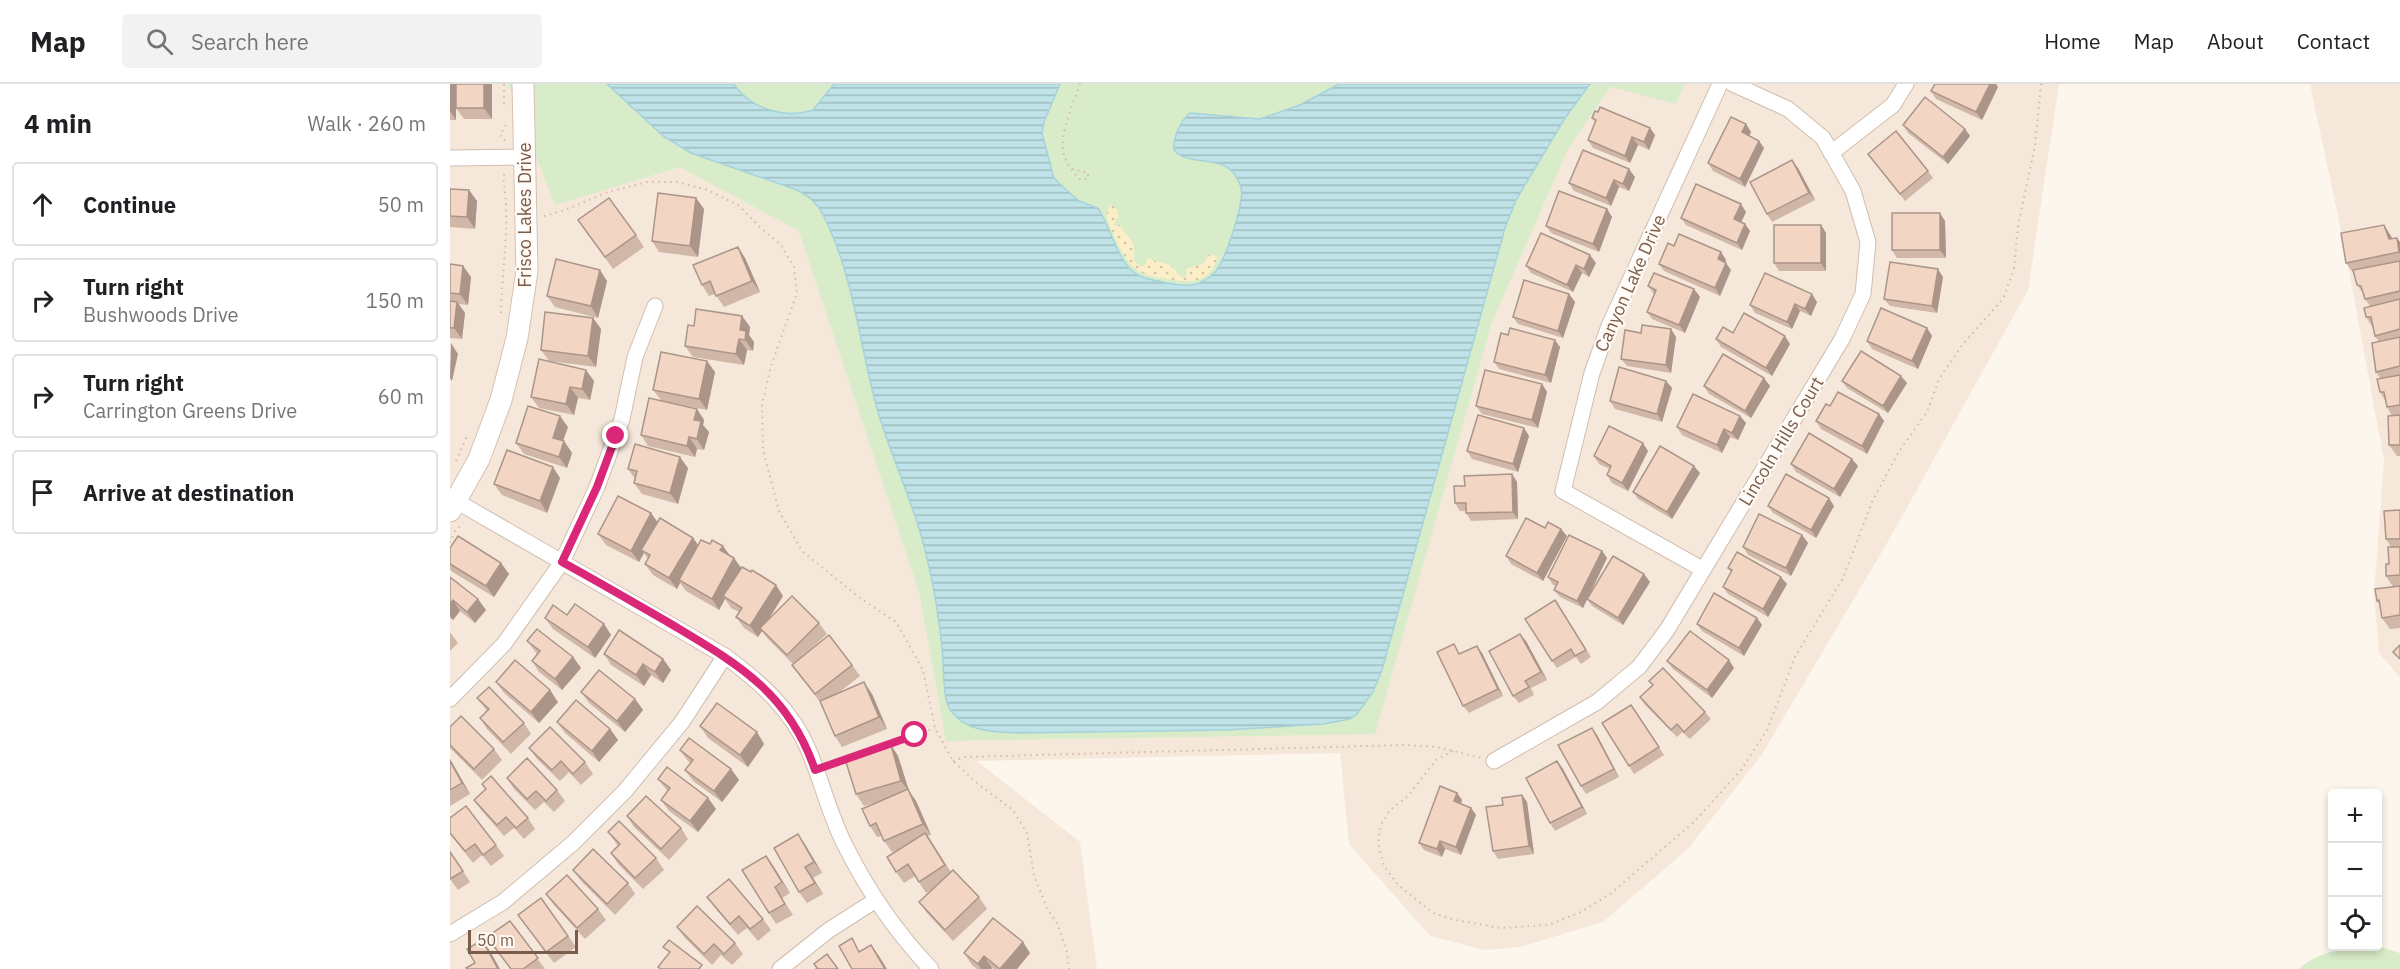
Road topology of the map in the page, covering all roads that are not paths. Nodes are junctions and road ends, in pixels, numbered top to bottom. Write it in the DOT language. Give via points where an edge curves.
graph roads {
  1 [pos="523,84"];
  2 [pos="1720,84"];
  3 [pos="1733,84"];
  4 [pos="1906,84"];
  5 [pos="1831,153"];
  6 [pos="524,157"];
  7 [pos="450,158"];
  8 [pos="655,306"];
  9 [pos="457,511"];
  10 [pos="562,562"];
  11 [pos="1702,569"];
  12 [pos="725,656"];
  13 [pos="450,699"];
  14 [pos="1494,760"];
  15 [pos="876,900"];
  16 [pos="450,934"];
  17 [pos="780,969"];
  18 [pos="931,969"];
  1 -- 6 [label="street, Frisco Lakes Drive"];
  2 -- 11 [label="street, Canyon Lake Drive" via="1609,326 1592,373 1563,490"];
  3 -- 5 [label="street, Lincoln Hills Court" via="1788,109 1823,138"];
  4 -- 5 [label="street" via="1893,105"];
  5 -- 11 [label="street, Lincoln Hills Court" via="1853,191 1868,242 1863,294 1842,339"];
  6 -- 7 [label="street"];
  6 -- 9 [label="street, Frisco Lakes Drive" via="527,271 517,338 501,400"];
  8 -- 10 [label="street" via="635,357 622,419 597,487"];
  9 -- 10 [label="street"];
  10 -- 12 [label="street"];
  10 -- 13 [label="street" via="504,644"];
  11 -- 14 [label="street, Lincoln Hills Court" via="1667,630 1639,667 1597,702"];
  12 -- 15 [label="street" via="758,680 780,704 809,750 831,816"];
  12 -- 16 [label="street" via="682,722 625,791 573,843 503,902"];
  15 -- 17 [label="street" via="829,930"];
  15 -- 18 [label="street"];
}
